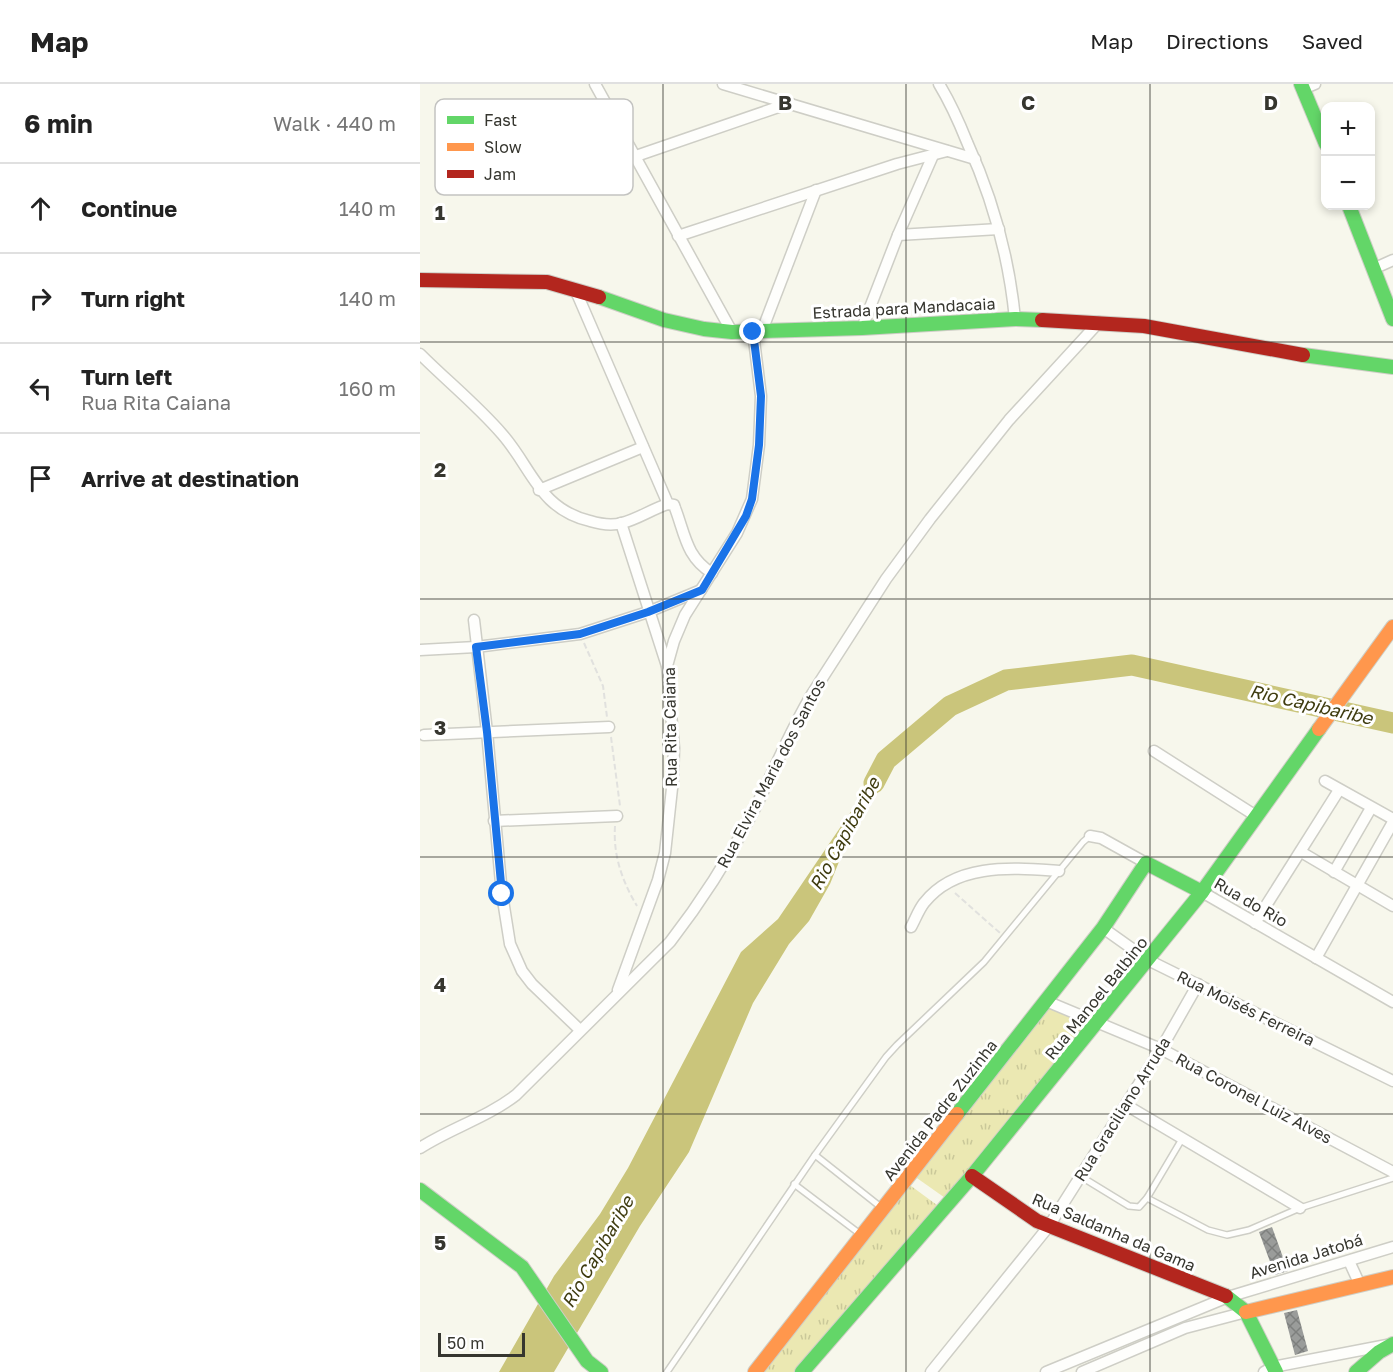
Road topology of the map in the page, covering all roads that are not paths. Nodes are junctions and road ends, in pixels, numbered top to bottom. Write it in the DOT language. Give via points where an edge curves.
graph roads {
  1 [pos="595,84"];
  2 [pos="723,84"];
  3 [pos="939,84"];
  4 [pos="1306,86"];
  5 [pos="604,99"];
  6 [pos="790,103"];
  7 [pos="1321,130"];
  8 [pos="633,151"];
  9 [pos="947,151"];
  10 [pos="934,153"];
  11 [pos="636,156"];
  12 [pos="975,159"];
  13 [pos="816,190"];
  14 [pos="1351,210"];
  15 [pos="999,229"];
  16 [pos="898,235"];
  17 [pos="678,236"];
  18 [pos="1393,260"];
  19 [pos="1373,269"];
  20 [pos="420,280"];
  21 [pos="575,289"];
  22 [pos="1015,319"];
  23 [pos="1393,319"];
  24 [pos="1099,322"];
  25 [pos="862,328"];
  26 [pos="732,332"];
  27 [pos="758,332"];
  28 [pos="420,354"];
  29 [pos="1393,367"];
  30 [pos="643,447"];
  31 [pos="539,490"];
  32 [pos="668,504"];
  33 [pos="621,523"];
  34 [pos="712,573"];
  35 [pos="702,590"];
  36 [pos="648,612"];
  37 [pos="474,620"];
  38 [pos="1393,627"];
  39 [pos="476,647"];
  40 [pos="420,650"];
  41 [pos="667,666"];
  42 [pos="609,727"];
  43 [pos="487,732"];
  44 [pos="424,735"];
  45 [pos="1154,751"];
  46 [pos="1325,781"];
  47 [pos="1339,790"];
  48 [pos="1371,808"];
  49 [pos="618,816"];
  50 [pos="1256,816"];
  51 [pos="494,821"];
  52 [pos="1393,821"];
  53 [pos="1090,836"];
  54 [pos="1301,852"];
  55 [pos="1146,863"];
  56 [pos="1059,871"];
  57 [pos="1334,872"];
  58 [pos="1358,885"];
  59 [pos="1202,892"];
  60 [pos="1393,906"];
  61 [pos="1256,923"];
  62 [pos="911,927"];
  63 [pos="1103,928"];
  64 [pos="1316,958"];
  65 [pos="1148,960"];
  66 [pos="1198,984"];
  67 [pos="617,993"];
  68 [pos="1046,1000"];
  69 [pos="1393,1002"];
  70 [pos="1097,1021"];
  71 [pos="580,1030"];
  72 [pos="1161,1049"];
  73 [pos="1393,1081"];
  74 [pos="1126,1105"];
  75 [pos="1182,1137"];
  76 [pos="420,1148"];
  77 [pos="814,1155"];
  78 [pos="1393,1172"];
  79 [pos="972,1176"];
  80 [pos="1080,1176"];
  81 [pos="1393,1178"];
  82 [pos="794,1184"];
  83 [pos="420,1190"];
  84 [pos="1147,1198"];
  85 [pos="1300,1208"];
  86 [pos="884,1209"];
  87 [pos="1049,1226"];
  88 [pos="862,1236"];
  89 [pos="1393,1247"];
  90 [pos="1349,1261"];
  91 [pos="1393,1277"];
  92 [pos="1360,1285"];
  93 [pos="1228,1297"];
  94 [pos="1246,1312"];
  95 [pos="1393,1344"];
  96 [pos="1271,1370"];
  97 [pos="601,1372"];
  98 [pos="668,1372"];
  99 [pos="755,1372"];
  100 [pos="802,1372"];
  101 [pos="931,1372"];
  102 [pos="1046,1372"];
  103 [pos="1082,1372"];
  104 [pos="1356,1372"];
  1 -- 5 [label="street"];
  2 -- 6 [label="street"];
  3 -- 12 [label="street"];
  4 -- 7 [label="street"];
  6 -- 9 [label="street"];
  6 -- 11 [label="street"];
  8 -- 11 [label="street"];
  9 -- 10 [label="street"];
  9 -- 12 [label="street"];
  10 -- 13 [label="street"];
  10 -- 16 [label="street"];
  11 -- 17 [label="street"];
  12 -- 15 [label="street"];
  13 -- 17 [label="street"];
  13 -- 27 [label="street"];
  14 -- 19 [label="street"];
  15 -- 16 [label="street"];
  15 -- 22 [label="street"];
  16 -- 25 [label="street"];
  17 -- 26 [label="street"];
  18 -- 19 [label="street"];
  19 -- 23 [label="street"];
  20 -- 21 [label="street, Estrada para Mandacaia" via="533,281"];
  21 -- 26 [label="street, Estrada para Mandacaia" via="664,320"];
  21 -- 30 [label="street"];
  22 -- 24 [label="street, Estrada para Mandacaia"];
  22 -- 25 [label="street, Estrada para Mandacaia"];
  24 -- 29 [label="street, Estrada para Mandacaia"];
  24 -- 67 [label="street, Rua Elvira Maria dos Santos" via="1009,420 906,550 812,694 752,815 687,919 670,942"];
  25 -- 27 [label="street, Estrada para Mandacaia"];
  26 -- 27 [label="street, Estrada para Mandacaia"];
  27 -- 34 [label="street, Rua Rita Caiana" via="761,396 752,499"];
  28 -- 31 [label="street" via="502,434"];
  30 -- 31 [label="street"];
  30 -- 32 [label="street"];
  31 -- 33 [label="street" via="564,512 582,520"];
  32 -- 33 [label="street"];
  32 -- 34 [label="street" via="674,505 692,555"];
  33 -- 36 [label="street"];
  34 -- 35 [label="street, Rua Rita Caiana"];
  35 -- 36 [label="street"];
  35 -- 41 [label="street, Rua Rita Caiana" via="679,627"];
  36 -- 39 [label="street" via="580,634"];
  36 -- 41 [label="street"];
  37 -- 39 [label="street"];
  38 -- 50 [label="street, Rua Manoel Balbino"];
  39 -- 40 [label="street"];
  39 -- 43 [label="street"];
  41 -- 67 [label="street, Rua Rita Caiana" via="673,718 673,779 665,853"];
  42 -- 43 [label="street"];
  43 -- 44 [label="street"];
  43 -- 51 [label="street"];
  45 -- 50 [label="street"];
  46 -- 47 [label="street"];
  47 -- 48 [label="street"];
  47 -- 54 [label="street"];
  48 -- 52 [label="street"];
  48 -- 57 [label="street"];
  49 -- 51 [label="street"];
  50 -- 59 [label="street, Rua Manoel Balbino"];
  51 -- 71 [label="street" via="514,957 532,984"];
  52 -- 58 [label="street"];
  53 -- 55 [label="street, Rua do Rio"];
  53 -- 56 [label="lane"];
  54 -- 57 [label="street"];
  54 -- 61 [label="street"];
  55 -- 59 [label="street, Rua do Rio"];
  55 -- 63 [label="street, Avenida Padre Zuzinha"];
  56 -- 62 [label="street" via="980,870 945,885 924,903"];
  56 -- 77 [label="lane" via="984,962 897,1045"];
  57 -- 58 [label="street"];
  58 -- 60 [label="street"];
  58 -- 64 [label="street"];
  59 -- 61 [label="street, Rua do Rio"];
  59 -- 65 [label="street, Rua Manoel Balbino"];
  61 -- 64 [label="street, Rua do Rio"];
  63 -- 65 [label="street, Rua Moisés Ferreira"];
  63 -- 68 [label="street, Avenida Padre Zuzinha"];
  64 -- 69 [label="street, Rua do Rio"];
  65 -- 66 [label="street, Rua Moisés Ferreira"];
  65 -- 70 [label="street, Rua Manoel Balbino"];
  66 -- 72 [label="street, Rua Graciliano Arruda"];
  66 -- 73 [label="street, Rua Moisés Ferreira"];
  67 -- 71 [label="street, Rua Elvira Maria dos Santos"];
  68 -- 70 [label="street, Rua Coronel Luiz Alves"];
  68 -- 86 [label="street, Avenida Padre Zuzinha"];
  70 -- 72 [label="street, Rua Coronel Luiz Alves"];
  70 -- 79 [label="street, Rua Manoel Balbino"];
  71 -- 76 [label="street, Rua Elvira Maria dos Santos" via="502,1106"];
  72 -- 74 [label="street, Rua Graciliano Arruda"];
  72 -- 78 [label="street, Rua Coronel Luiz Alves"];
  74 -- 75 [label="street"];
  74 -- 80 [label="street, Rua Graciliano Arruda"];
  75 -- 84 [label="lane"];
  75 -- 85 [label="street"];
  77 -- 82 [label="lane"];
  77 -- 86 [label="lane"];
  79 -- 87 [label="street, Rua Saldanha da Gama"];
  79 -- 100 [label="street, Rua Manoel Balbino"];
  80 -- 84 [label="lane" via="1133,1208 1141,1206"];
  80 -- 87 [label="street, Rua Graciliano Arruda"];
  81 -- 85 [label="lane"];
  82 -- 88 [label="lane"];
  82 -- 98 [label="lane"];
  83 -- 97 [label="street" via="516,1262 587,1360"];
  84 -- 85 [label="lane" via="1208,1230 1227,1235"];
  86 -- 88 [label="street, Avenida Padre Zuzinha"];
  87 -- 93 [label="street, Rua Saldanha da Gama"];
  87 -- 101 [label="street, Rua Graciliano Arruda"];
  88 -- 99 [label="street, Avenida Padre Zuzinha"];
  89 -- 90 [label="street, Avenida Jatobá"];
  90 -- 92 [label="street"];
  90 -- 93 [label="street, Avenida Jatobá"];
  91 -- 92 [label="street"];
  92 -- 94 [label="street"];
  93 -- 94 [label="street, Rua Saldanha da Gama"];
  93 -- 102 [label="street, Avenida Jatobá"];
  94 -- 96 [label="street"];
  94 -- 103 [label="street" via="1185,1328"];
  95 -- 96 [label="street"];
  95 -- 104 [label="street"];
}
